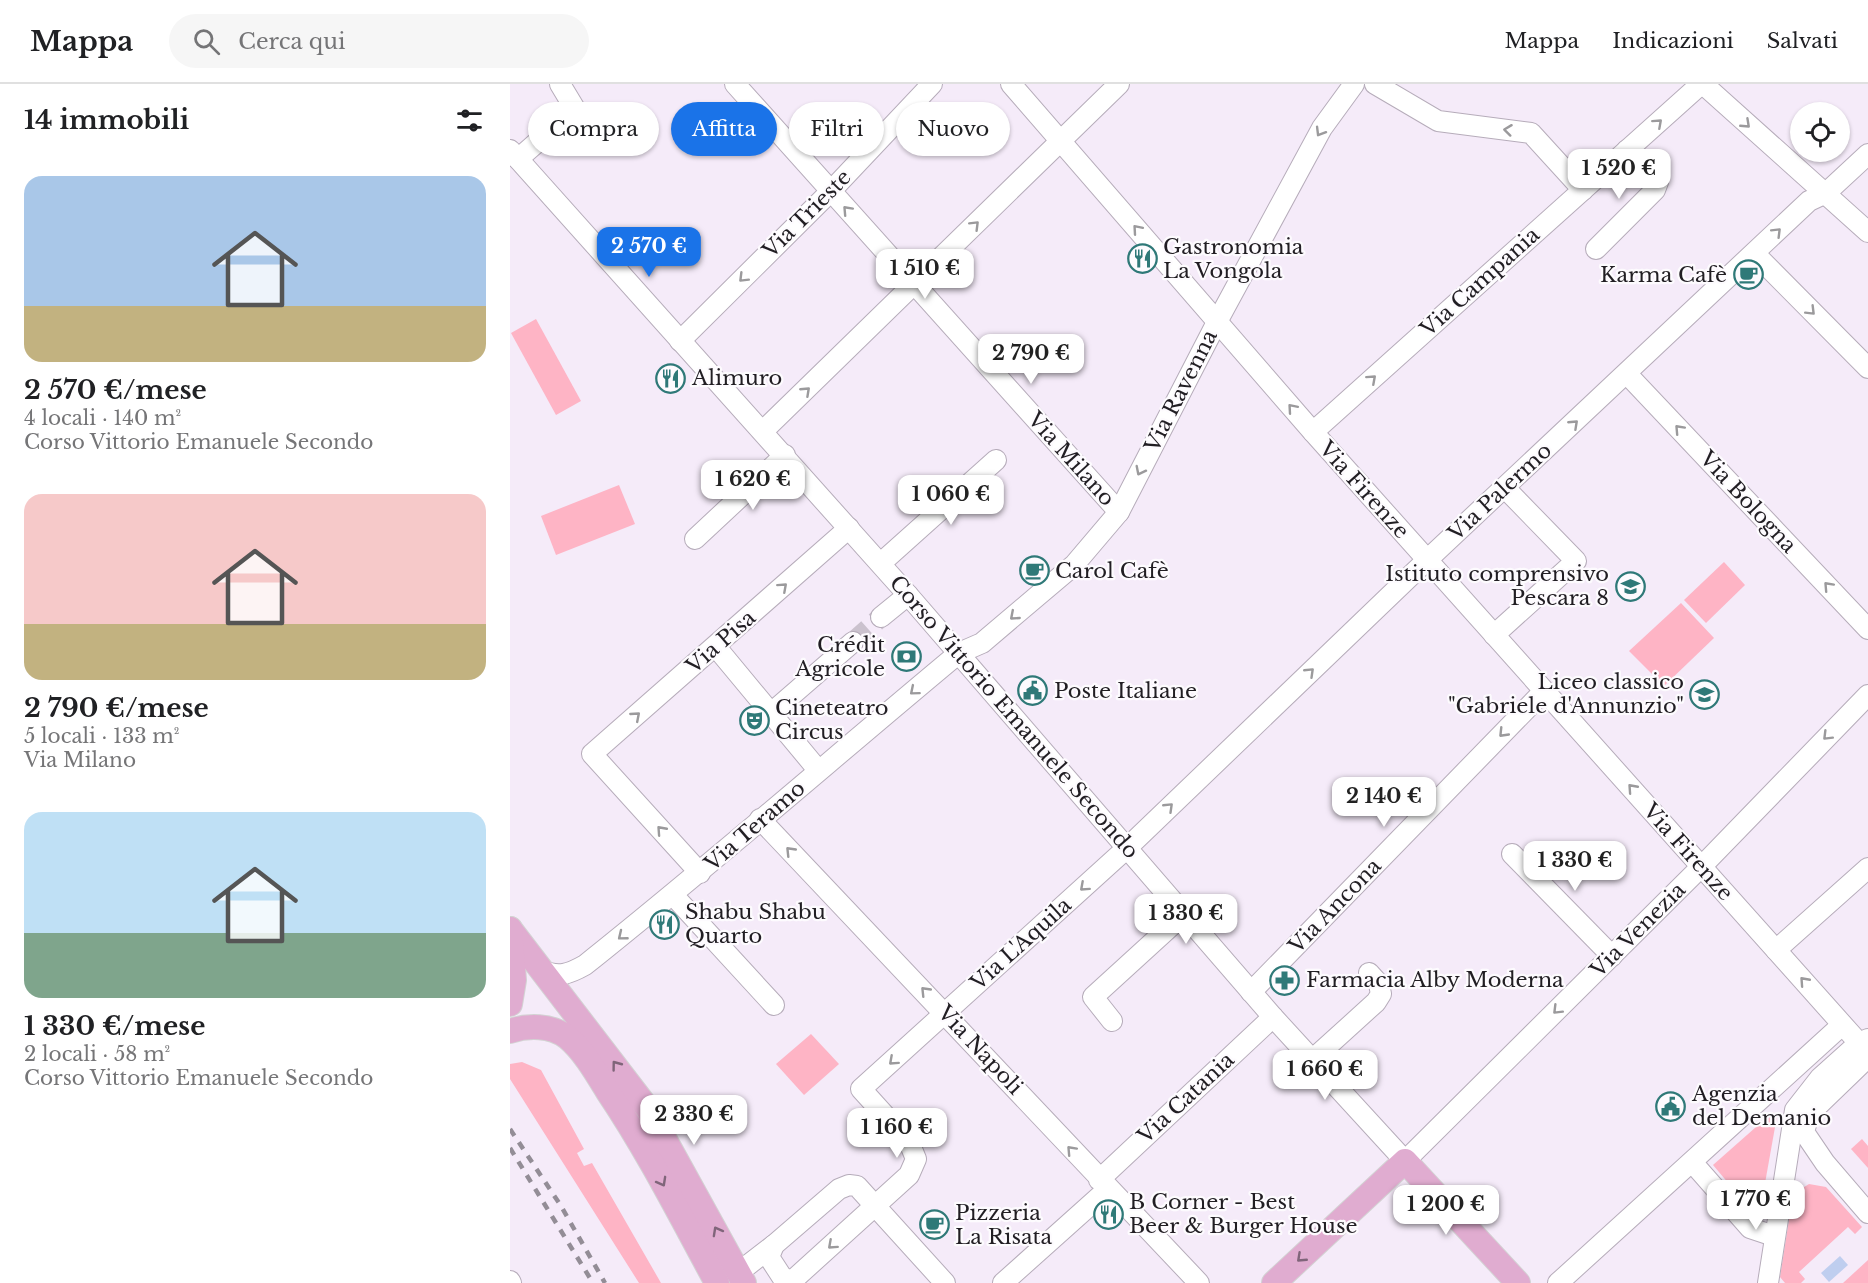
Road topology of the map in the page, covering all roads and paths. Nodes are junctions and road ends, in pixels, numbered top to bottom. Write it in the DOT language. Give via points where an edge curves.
graph roads {
  1 [pos="560,84"];
  2 [pos="735,84"];
  3 [pos="932,84"];
  4 [pos="1011,84"];
  5 [pos="1119,84"];
  6 [pos="1354,84"];
  7 [pos="1375,84"];
  8 [pos="1702,84"];
  9 [pos="1061,141"];
  10 [pos="1627,150"];
  11 [pos="514,154"];
  12 [pos="1868,154"];
  13 [pos="1583,190"];
  14 [pos="830,192"];
  15 [pos="1826,193"];
  16 [pos="1868,232"];
  17 [pos="1596,249"];
  18 [pos="1755,254"];
  19 [pos="916,283"];
  20 [pos="1216,322"];
  21 [pos="680,341"];
  22 [pos="1868,368"];
  23 [pos="1627,374"];
  24 [pos="763,431"];
  25 [pos="1313,432"];
  26 [pos="785,455"];
  27 [pos="996,460"];
  28 [pos="1505,488"];
  29 [pos="1119,512"];
  30 [pos="849,528"];
  31 [pos="695,539"];
  32 [pos="1426,561"];
  33 [pos="880,563"];
  34 [pos="908,595"];
  35 [pos="881,617"];
  36 [pos="1868,629"];
  37 [pos="1494,635"];
  38 [pos="853,642"];
  39 [pos="716,647"];
  40 [pos="959,653"];
  41 [pos="1544,691"];
  42 [pos="1868,695"];
  43 [pos="770,714"];
  44 [pos="819,770"];
  45 [pos="760,819"];
  46 [pos="1127,848"];
  47 [pos="1512,854"];
  48 [pos="1702,866"];
  49 [pos="1868,868"];
  50 [pos="700,873"];
  51 [pos="673,895"];
  52 [pos="1184,914"];
  53 [pos="510,928"];
  54 [pos="1776,950"];
  55 [pos="1611,956"];
  56 [pos="541,970"];
  57 [pos="1369,973"];
  58 [pos="1251,992"];
  59 [pos="510,1004"];
  60 [pos="774,1005"];
  61 [pos="945,1013"];
  62 [pos="1273,1017"];
  63 [pos="1112,1021"];
  64 [pos="518,1029"];
  65 [pos="1859,1038"];
  66 [pos="1312,1060"];
  67 [pos="1774,1087"];
  68 [pos="1795,1110"];
  69 [pos="1405,1161"];
  70 [pos="1692,1162"];
  71 [pos="1825,1163"];
  72 [pos="1783,1184"];
  73 [pos="1104,1185"];
  74 [pos="875,1206"];
  75 [pos="1868,1213"];
  76 [pos="1774,1236"];
  77 [pos="774,1245"];
  78 [pos="742,1277"];
  79 [pos="791,1282"];
  80 [pos="717,1283"];
  81 [pos="945,1283"];
  82 [pos="1003,1283"];
  83 [pos="1199,1283"];
  84 [pos="1274,1283"];
  85 [pos="1518,1283"];
  86 [pos="1558,1283"];
  87 [pos="1768,1283"];
  1 -- 11 [label="street" via="575,109"];
  2 -- 14 [label="street, Via Milano"];
  3 -- 14 [label="street, Via Trieste"];
  4 -- 9 [label="street, Via Firenze"];
  5 -- 9 [label="street"];
  6 -- 20 [label="street, Via Ravenna, one-way" via="1322,128"];
  13 -- 7 [label="street, one-way" via="1531,133 1438,121"];
  10 -- 8 [label="street, Via Campania, one-way"];
  8 -- 15 [label="street, one-way"];
  19 -- 9 [label="street, one-way"];
  20 -- 9 [label="street, Via Firenze, one-way"];
  10 -- 13 [label="street, Via Campania"];
  10 -- 17 [label="street" via="1658,182 1655,190"];
  11 -- 21 [label="street, Corso Vittorio Emanuele Secondo"];
  12 -- 15 [label="street, Via Palermo"];
  25 -- 13 [label="street, Via Campania, one-way"];
  19 -- 14 [label="street, Via Milano, one-way"];
  14 -- 21 [label="street, Via Trieste, one-way"];
  15 -- 16 [label="street"];
  18 -- 15 [label="street, Via Palermo, one-way" via="1809,201"];
  18 -- 22 [label="street, one-way"];
  18 -- 23 [label="street, Via Palermo"];
  24 -- 19 [label="street, one-way"];
  19 -- 29 [label="street, Via Milano"];
  25 -- 20 [label="street, Via Firenze, one-way"];
  20 -- 29 [label="street, Via Ravenna, one-way"];
  21 -- 24 [label="street, Corso Vittorio Emanuele Secondo"];
  28 -- 23 [label="street, Via Palermo, one-way"];
  36 -- 23 [label="street, Via Bologna, one-way"];
  24 -- 26 [label="street, Corso Vittorio Emanuele Secondo"];
  25 -- 32 [label="street, Via Firenze"];
  26 -- 30 [label="street, Corso Vittorio Emanuele Secondo"];
  26 -- 31 [label="street"];
  27 -- 33 [label="street"];
  28 -- 32 [label="street, Via Palermo"];
  28 -- 37 [label="street" via="1576,561"];
  29 -- 40 [label="street, Via Ravenna, one-way" via="1074,565 982,644"];
  30 -- 33 [label="street, Corso Vittorio Emanuele Secondo"];
  39 -- 30 [label="street, Via Pisa, one-way"];
  32 -- 37 [label="street, Via Firenze"];
  46 -- 32 [label="street, Via Palermo, one-way"];
  33 -- 34 [label="street, Corso Vittorio Emanuele Secondo"];
  34 -- 35 [label="street"];
  34 -- 40 [label="street, Corso Vittorio Emanuele Secondo"];
  37 -- 41 [label="street, Via Firenze"];
  38 -- 43 [label="street"];
  39 -- 43 [label="street"];
  50 -- 39 [label="street, Via Pisa, one-way" via="592,754"];
  40 -- 44 [label="street, Via Teramo, one-way"];
  40 -- 46 [label="street, Corso Vittorio Emanuele Secondo"];
  48 -- 41 [label="street, Via Firenze, one-way"];
  41 -- 58 [label="street, Via Ancona, one-way"];
  42 -- 48 [label="street, Via Venezia, one-way"];
  43 -- 44 [label="street"];
  44 -- 45 [label="street, Via Teramo"];
  45 -- 50 [label="street, Via Teramo"];
  61 -- 45 [label="street, Via Napoli, one-way"];
  46 -- 52 [label="street, Corso Vittorio Emanuele Secondo"];
  46 -- 61 [label="street, Via L'Aquila, one-way"];
  47 -- 55 [label="street"];
  48 -- 54 [label="street, Via Firenze"];
  48 -- 55 [label="street, Via Venezia"];
  49 -- 54 [label="street"];
  50 -- 51 [label="street, Via Teramo"];
  51 -- 56 [label="street, Via Teramo, one-way" via="572,973 552,975"];
  51 -- 60 [label="street"];
  52 -- 58 [label="street, Corso Vittorio Emanuele Secondo"];
  52 -- 63 [label="street" via="1093,998"];
  53 -- 56 [label="main road"];
  53 -- 59 [label="main road" via="514,980"];
  65 -- 54 [label="street, Via Firenze, one-way"];
  55 -- 69 [label="street, Via Venezia, one-way"];
  78 -- 56 [label="main road, one-way" via="648,1108"];
  57 -- 66 [label="street" via="1379,984 1381,994 1376,1002"];
  58 -- 62 [label="street, Corso Vittorio Emanuele Secondo"];
  73 -- 61 [label="street, Via Napoli, one-way"];
  61 -- 74 [label="street, Via L'Aquila, one-way" via="861,1089 909,1142 916,1159 909,1175"];
  62 -- 66 [label="street, Corso Vittorio Emanuele Secondo"];
  62 -- 73 [label="street, Via Catania"];
  64 -- 80 [label="main road, one-way" via="546,1028 568,1038 579,1051 630,1125"];
  65 -- 67 [label="street"];
  65 -- 68 [label="street"];
  65 -- 71 [label="street" via="1806,1119 1805,1138"];
  66 -- 69 [label="street, Corso Vittorio Emanuele Secondo"];
  67 -- 68 [label="street" via="1787,1096"];
  67 -- 70 [label="street"];
  68 -- 72 [label="street"];
  69 -- 84 [label="main road, one-way"];
  69 -- 85 [label="main road, Corso Vittorio Emanuele Secondo"];
  70 -- 76 [label="street" via="1750,1228"];
  70 -- 86 [label="street"];
  71 -- 72 [label="street" via="1800,1163"];
  71 -- 75 [label="street"];
  72 -- 76 [label="street"];
  73 -- 82 [label="street, Via Catania"];
  73 -- 83 [label="street, Via Napoli"];
  74 -- 77 [label="street" via="857,1186 849,1185 839,1189"];
  74 -- 79 [label="street, one-way"];
  74 -- 81 [label="street"];
  76 -- 87 [label="street"];
  77 -- 78 [label="street"];
  77 -- 79 [label="street" via="770,1257 782,1277"];
}
